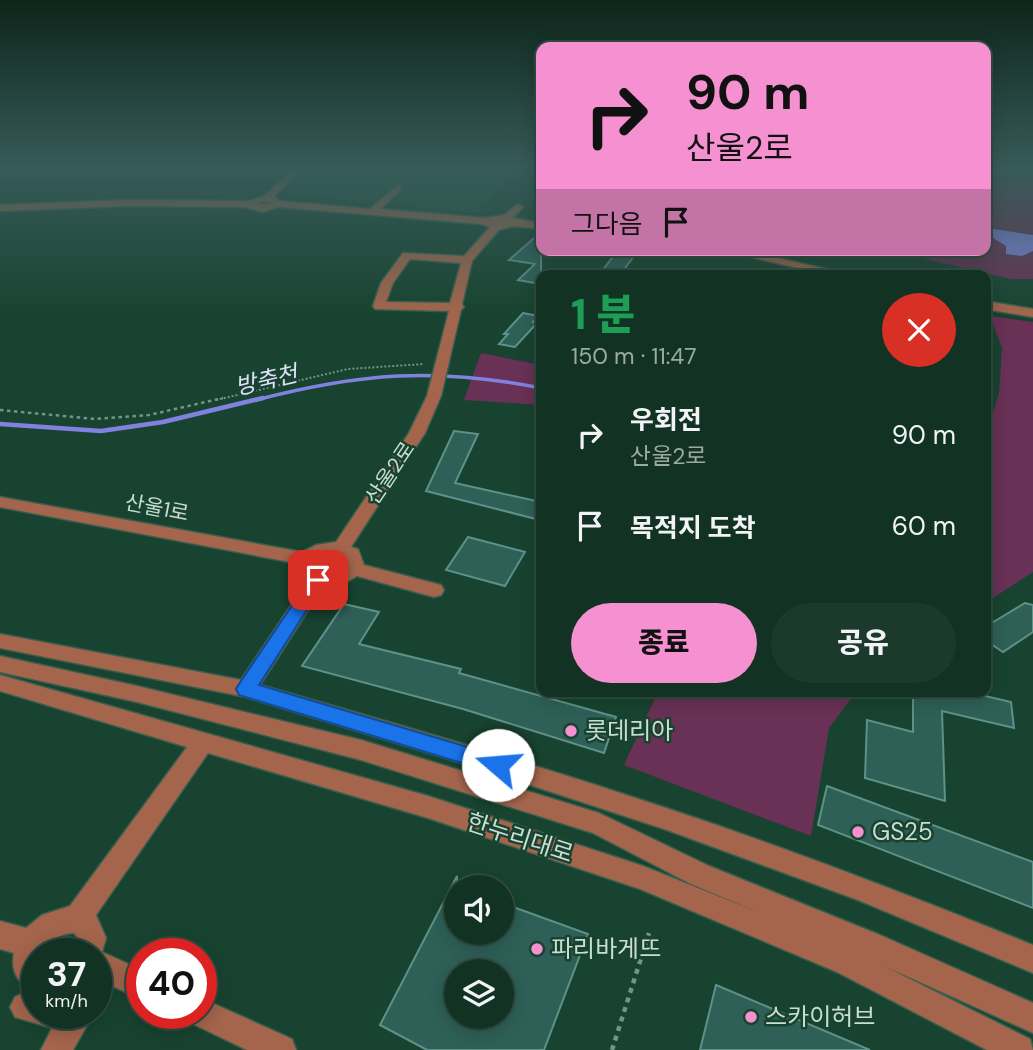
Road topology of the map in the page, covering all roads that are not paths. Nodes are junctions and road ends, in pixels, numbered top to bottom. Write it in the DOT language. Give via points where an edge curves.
graph roads {
  1 [pos="437,218"];
  2 [pos="510,220"];
  3 [pos="491,224"];
  4 [pos="536,225"];
  5 [pos="754,256"];
  6 [pos="467,260"];
  7 [pos="822,270"];
  8 [pos="991,306"];
  9 [pos="458,307"];
  10 [pos="1033,313"];
  11 [pos="0,502"];
  12 [pos="341,548"];
  13 [pos="306,559"];
  14 [pos="354,569"];
  15 [pos="318,580"];
  16 [pos="434,590"];
  17 [pos="0,641"];
  18 [pos="0,664"];
  19 [pos="0,683"];
  20 [pos="246,689"];
  21 [pos="204,741"];
  22 [pos="77,919"];
  23 [pos="0,934"];
  24 [pos="36,938"];
  25 [pos="92,938"];
  26 [pos="21,940"];
  27 [pos="1033,959"];
  28 [pos="1033,1018"];
  29 [pos="217,1020"];
  30 [pos="69,1029"];
  31 [pos="56,1050"];
  32 [pos="281,1050"];
  33 [pos="1018,1050"];
  1 -- 3 [label="street"];
  2 -- 3 [label="street"];
  2 -- 4 [label="street"];
  3 -- 6 [label="street"];
  5 -- 7 [label="street"];
  6 -- 9 [label="street"];
  6 -- 9 [label="street" via="407,256 387,283 379,306"];
  8 -- 10 [label="street"];
  9 -- 12 [label="street, 산울2로" via="434,396 417,433"];
  11 -- 13 [label="street, 산울1로"];
  12 -- 13 [label="street" via="323,548"];
  12 -- 14 [label="street" via="356,558"];
  13 -- 15 [label="street" via="305,573"];
  14 -- 15 [label="street" via="342,578"];
  14 -- 16 [label="street"];
  15 -- 20 [label="street"];
  17 -- 20 [label="street"];
  18 -- 28 [label="street" via="361,750 599,824 700,875"];
  19 -- 21 [label="street, 한누리대로"];
  20 -- 27 [label="street" via="667,819 862,889"];
  21 -- 22 [label="street"];
  21 -- 33 [label="street, 한누리대로" via="428,807 643,878 847,962"];
  22 -- 24 [label="street" via="67,918 47,927"];
  22 -- 25 [label="street" via="90,929"];
  23 -- 26 [label="street"];
  29 -- 32 [label="street"];
  30 -- 31 [label="street"];
}
